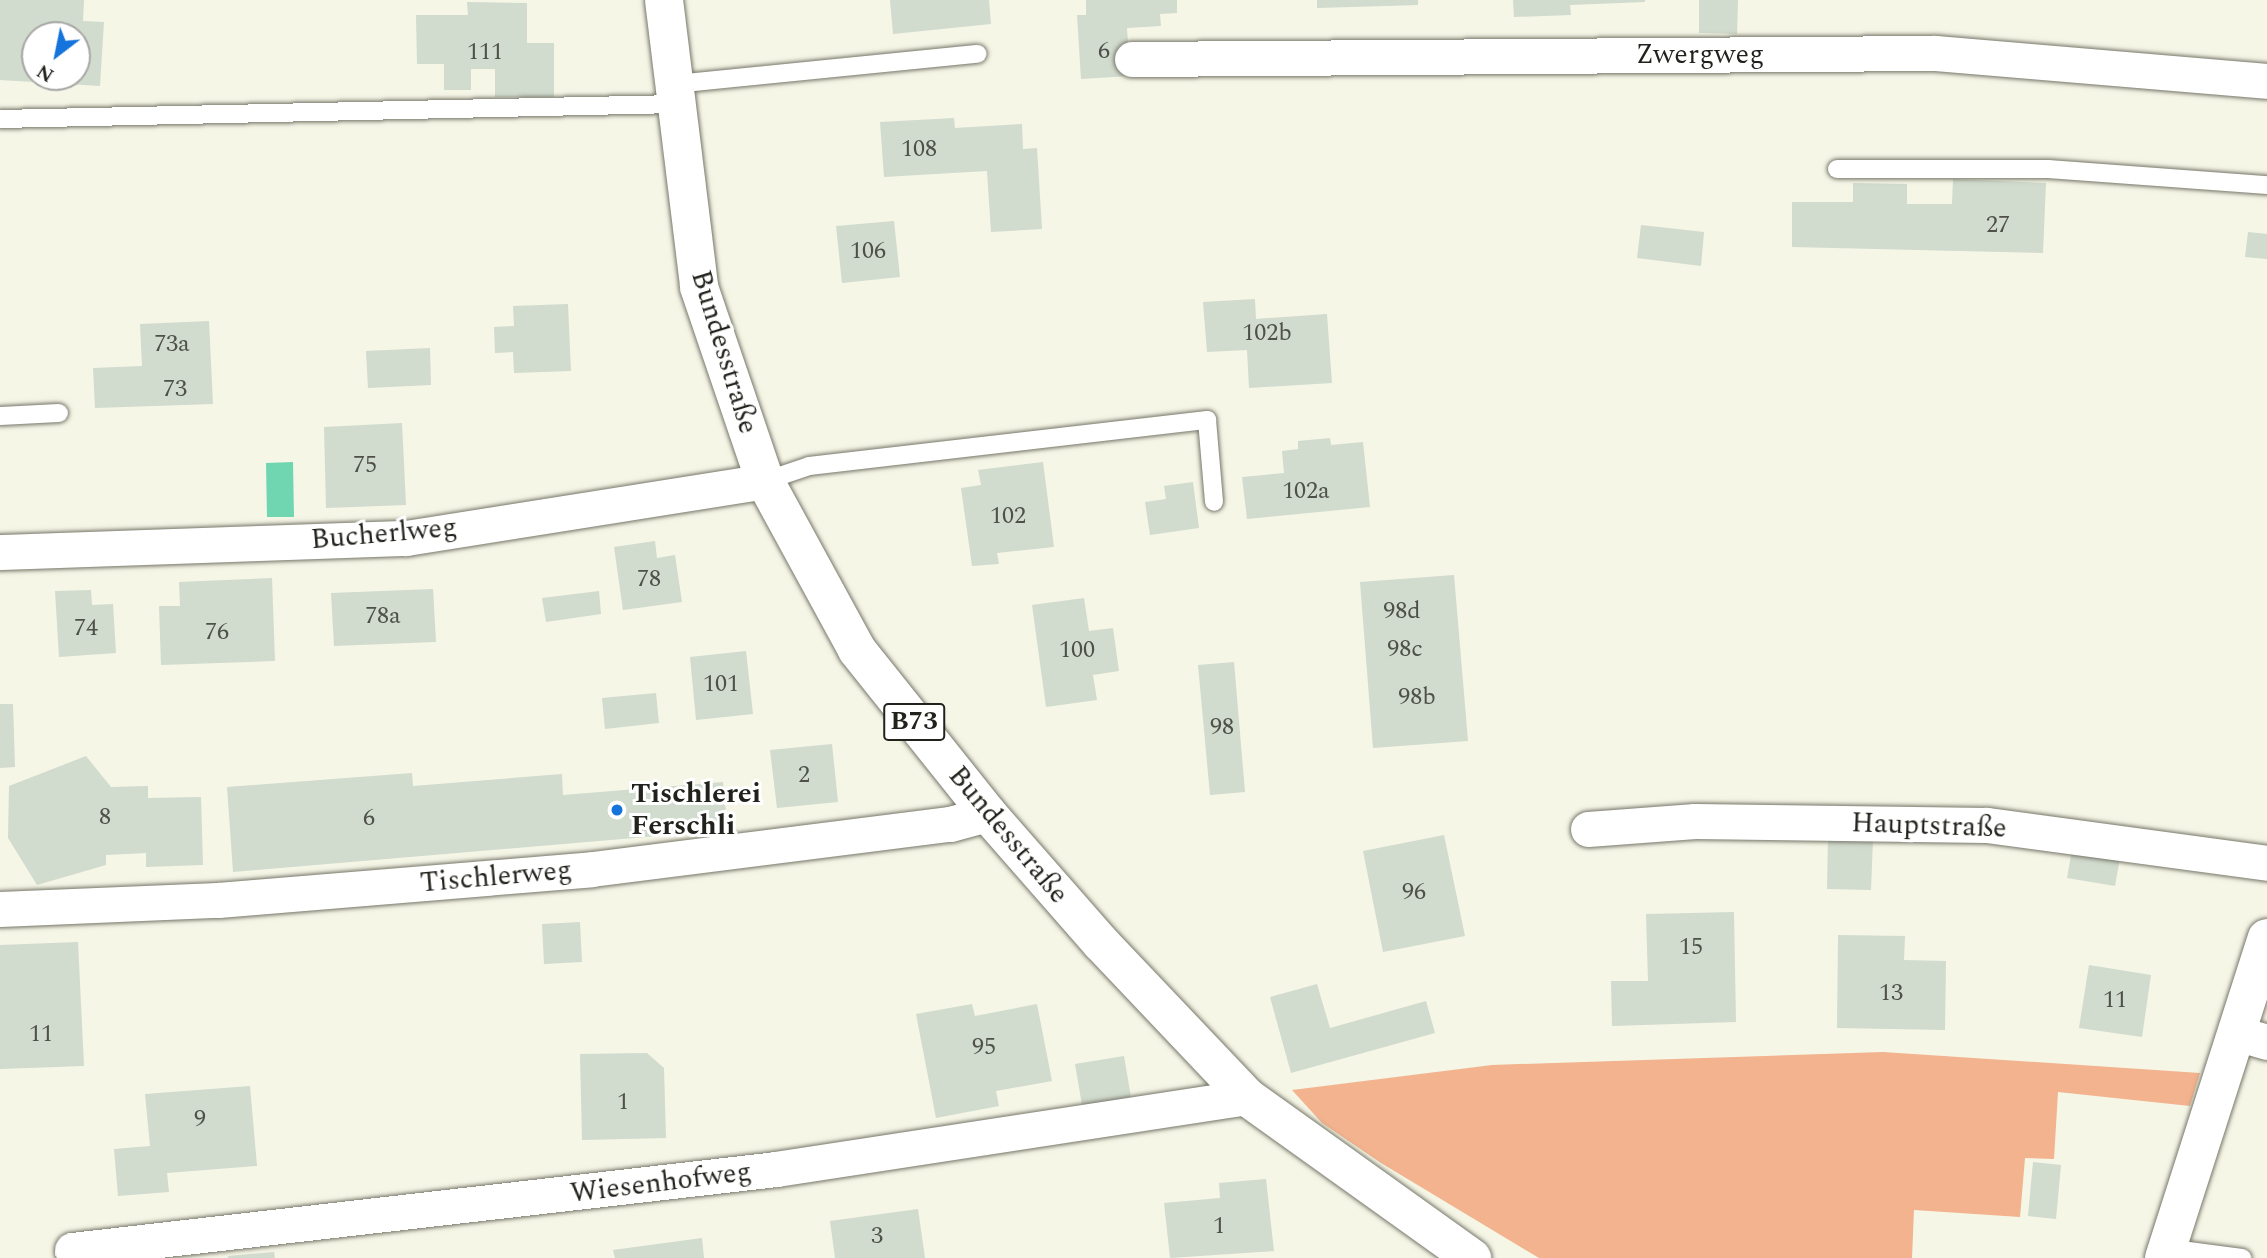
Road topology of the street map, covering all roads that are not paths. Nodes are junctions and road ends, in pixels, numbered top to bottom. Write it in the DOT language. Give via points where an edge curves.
graph roads {
  1 [pos="664,0"];
  2 [pos="978,54"];
  3 [pos="1132,59"];
  4 [pos="2267,81"];
  5 [pos="676,94"];
  6 [pos="0,119"];
  7 [pos="1837,169"];
  8 [pos="2267,185"];
  9 [pos="59,413"];
  10 [pos="0,416"];
  11 [pos="765,481"];
  12 [pos="1214,502"];
  13 [pos="0,552"];
  14 [pos="989,814"];
  15 [pos="1588,830"];
  16 [pos="2267,863"];
  17 [pos="0,909"];
  18 [pos="2267,938"];
  19 [pos="2252,1037"];
  20 [pos="1247,1097"];
  21 [pos="72,1250"];
  22 [pos="2165,1253"];
  23 [pos="1472,1258"];
  24 [pos="2242,1258"];
  1 -- 5 [label="main road, Bundesstraße / B73"];
  2 -- 5 [label="lane"];
  3 -- 4 [label="street, Zwergweg" via="1935,53"];
  5 -- 6 [label="lane"];
  5 -- 11 [label="main road, Bundesstraße / B73" via="699,287"];
  7 -- 8 [label="lane" via="2048,169"];
  9 -- 10 [label="lane"];
  11 -- 12 [label="lane" via="809,466 1207,420"];
  11 -- 13 [label="street, Bucherlweg" via="406,538"];
  11 -- 14 [label="main road, Bundesstraße / B73" via="857,650"];
  14 -- 17 [label="street, Tischlerweg" via="950,824 592,869 218,900"];
  14 -- 20 [label="main road, Bundesstraße / B73" via="1101,943"];
  15 -- 16 [label="street, Hauptstraße" via="1695,821 1987,824"];
  18 -- 19 [label="main road"];
  19 -- 22 [label="main road"];
  20 -- 21 [label="street, Wiesenhofweg" via="776,1169"];
  20 -- 23 [label="main road, Bundesstraße / B73"];
  22 -- 24 [label="lane"];
}
